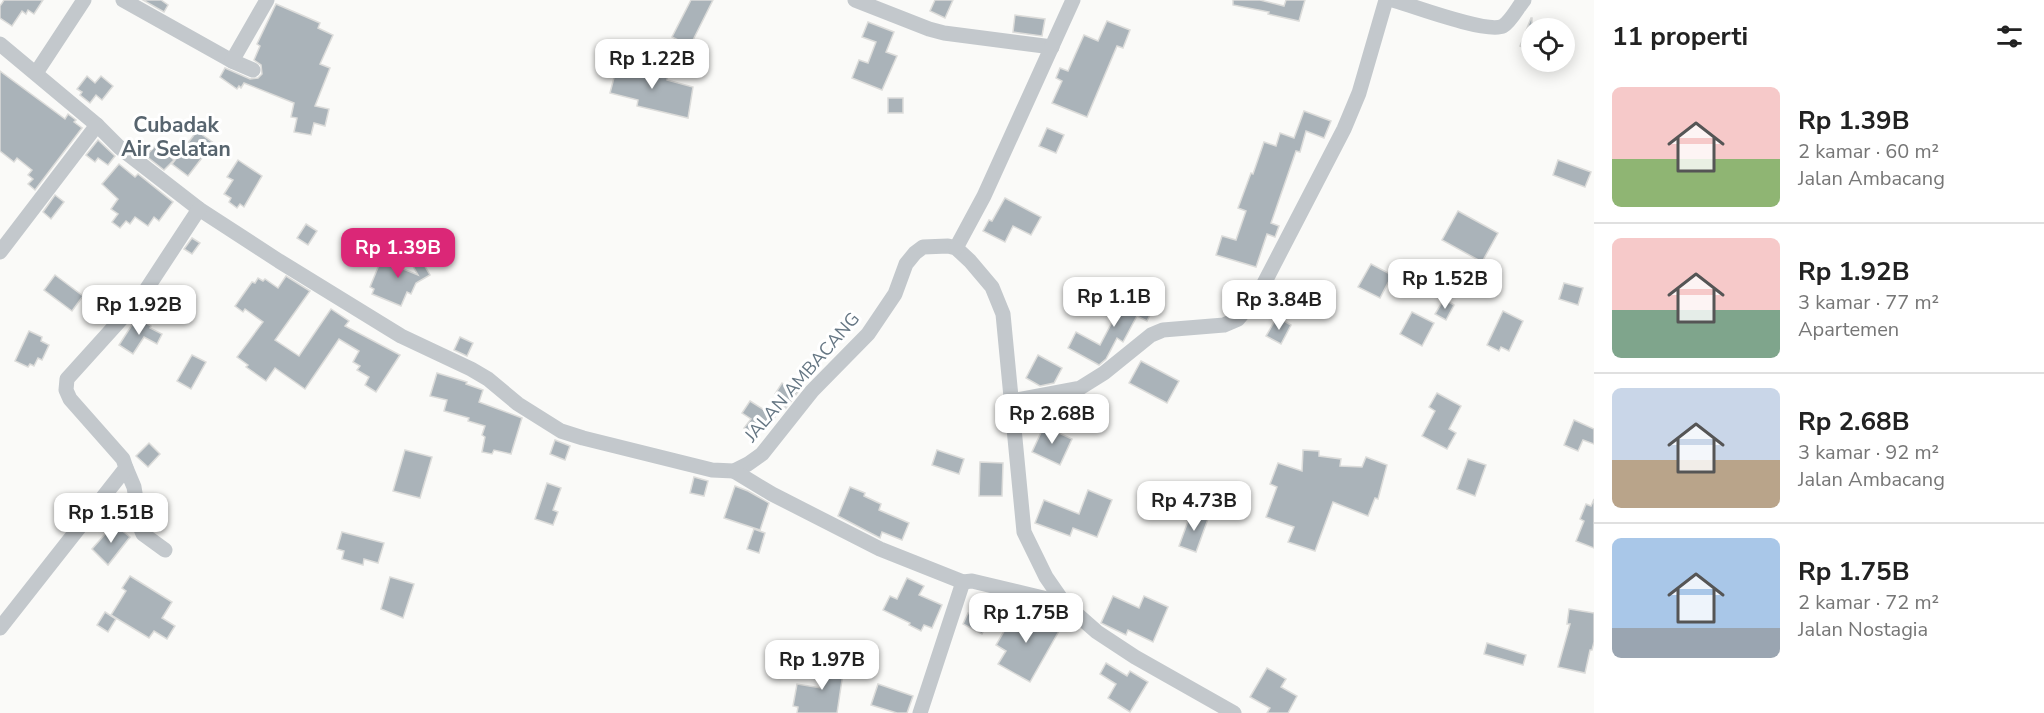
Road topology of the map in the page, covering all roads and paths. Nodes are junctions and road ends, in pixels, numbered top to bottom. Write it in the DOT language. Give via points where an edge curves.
graph roads {
  1 [pos="84,0"];
  2 [pos="123,0"];
  3 [pos="267,0"];
  4 [pos="855,0"];
  5 [pos="1073,0"];
  6 [pos="1386,0"];
  7 [pos="1393,0"];
  8 [pos="1524,0"];
  9 [pos="0,44"];
  10 [pos="1052,47"];
  11 [pos="232,61"];
  12 [pos="253,70"];
  13 [pos="36,73"];
  14 [pos="97,125"];
  15 [pos="199,209"];
  16 [pos="956,248"];
  17 [pos="0,252"];
  18 [pos="1011,401"];
  19 [pos="126,468"];
  20 [pos="734,471"];
  21 [pos="165,550"];
  22 [pos="963,582"];
  23 [pos="1064,603"];
  24 [pos="0,628"];
  25 [pos="920,713"];
  26 [pos="1233,713"];
  1 -- 13 [label="street"];
  2 -- 11 [label="street"];
  3 -- 11 [label="street"];
  4 -- 10 [label="street" via="944,33"];
  5 -- 10 [label="street"];
  6 -- 18 [label="street" via="1359,93 1344,129 1258,294 1238,320 1224,325 1163,330 1080,388"];
  7 -- 8 [label="street" via="1495,28 1504,25"];
  9 -- 13 [label="street"];
  10 -- 16 [label="street"];
  11 -- 12 [label="street"];
  13 -- 14 [label="street"];
  14 -- 15 [label="street"];
  14 -- 17 [label="street"];
  15 -- 19 [label="street" via="142,296 65,384 70,399 123,459"];
  15 -- 20 [label="street" via="402,336 488,379 561,431 665,460"];
  16 -- 18 [label="street" via="984,276 998,299 1007,340"];
  16 -- 20 [label="street, JALAN AMBACANG" via="923,247 915,253 906,264 895,294 868,334 812,391 762,454"];
  18 -- 23 [label="street" via="1024,532"];
  19 -- 21 [label="street" via="134,487 143,534"];
  19 -- 24 [label="street"];
  20 -- 22 [label="street" via="880,549"];
  22 -- 23 [label="street"];
  22 -- 25 [label="street"];
  23 -- 26 [label="street" via="1125,651"];
}
